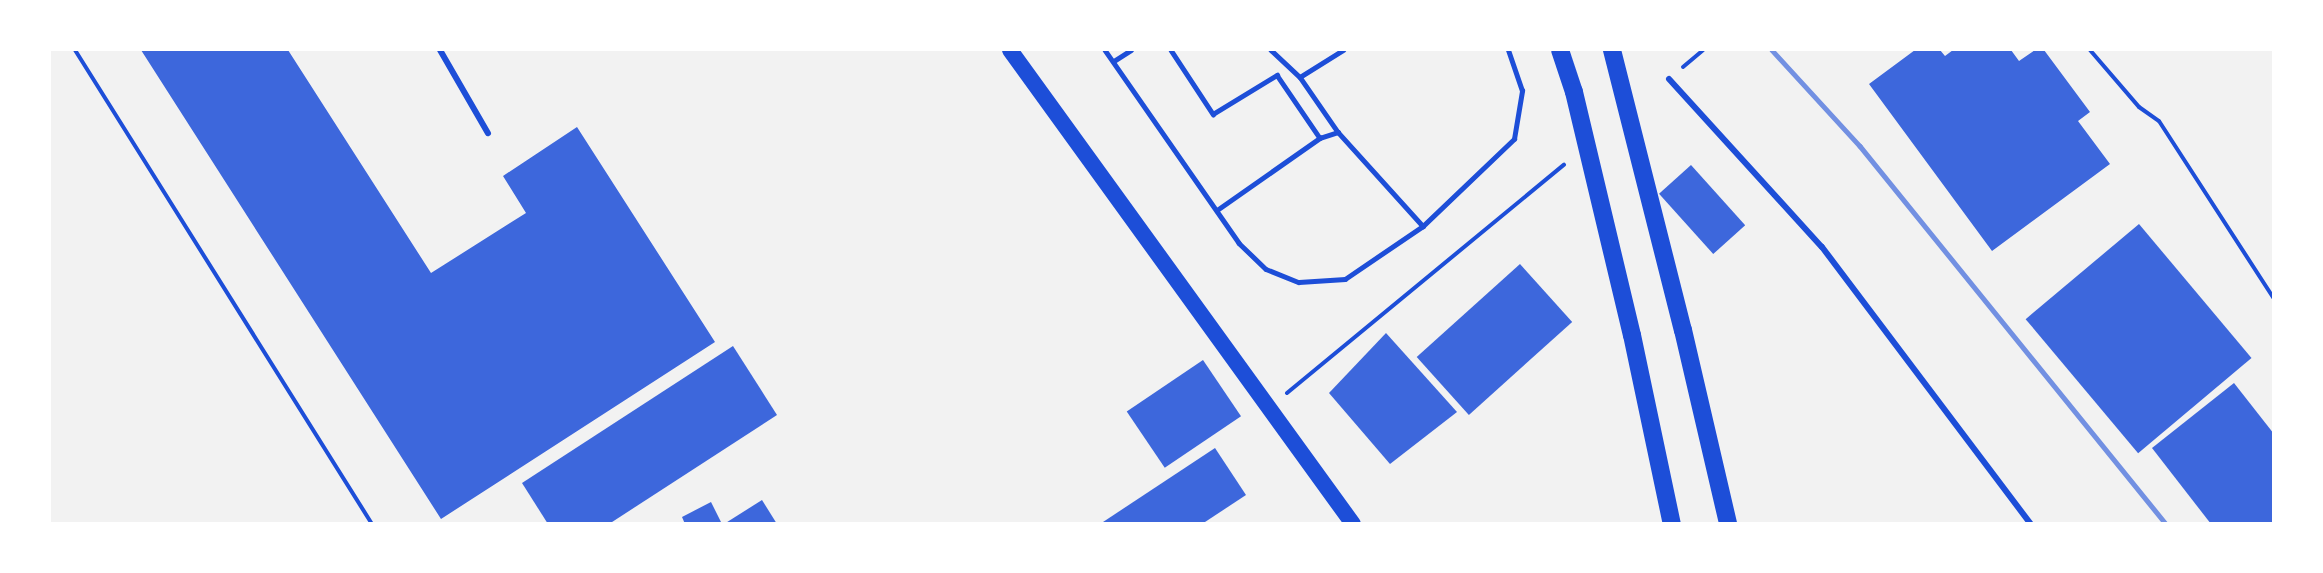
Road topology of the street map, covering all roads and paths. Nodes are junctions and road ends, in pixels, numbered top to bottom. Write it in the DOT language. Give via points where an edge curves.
graph roads {
  1 [pos="75,50"];
  2 [pos="440,50"];
  3 [pos="1010,50"];
  4 [pos="1105,50"];
  5 [pos="1131,50"];
  6 [pos="1171,50"];
  7 [pos="1271,50"];
  8 [pos="1343,50"];
  9 [pos="1508,50"];
  10 [pos="1560,50"];
  11 [pos="1612,50"];
  12 [pos="1703,50"];
  13 [pos="2090,50"];
  14 [pos="1114,61"];
  15 [pos="1300,77"];
  16 [pos="1669,79"];
  17 [pos="1338,132"];
  18 [pos="488,133"];
  19 [pos="1320,138"];
  20 [pos="1569,161"];
  21 [pos="1217,210"];
  22 [pos="1423,226"];
  23 [pos="2274,299"];
  24 [pos="1269,408"];
  25 [pos="372,524"];
  26 [pos="1353,524"];
  27 [pos="1672,524"];
  28 [pos="1728,524"];
  29 [pos="2031,524"];
  1 -- 25 [label="path"];
  2 -- 18 [label="street"];
  3 -- 24 [label="highway"];
  4 -- 14 [label="lane"];
  5 -- 14 [label="lane"];
  6 -- 19 [label="lane" via="1213,114 1277,75"];
  7 -- 15 [label="lane"];
  8 -- 15 [label="lane"];
  9 -- 22 [label="lane" via="1522,91 1514,139"];
  10 -- 27 [label="highway" via="1574,93 1632,335"];
  11 -- 28 [label="highway"];
  12 -- 16 [label="path"];
  13 -- 23 [label="path" via="2139,107 2159,122"];
  14 -- 21 [label="lane"];
  15 -- 17 [label="lane"];
  16 -- 29 [label="street" via="1822,247"];
  17 -- 19 [label="lane"];
  17 -- 22 [label="lane"];
  19 -- 21 [label="lane"];
  20 -- 24 [label="path"];
  21 -- 22 [label="lane" via="1239,243 1266,269 1299,282 1346,279"];
  24 -- 26 [label="highway"];
}
